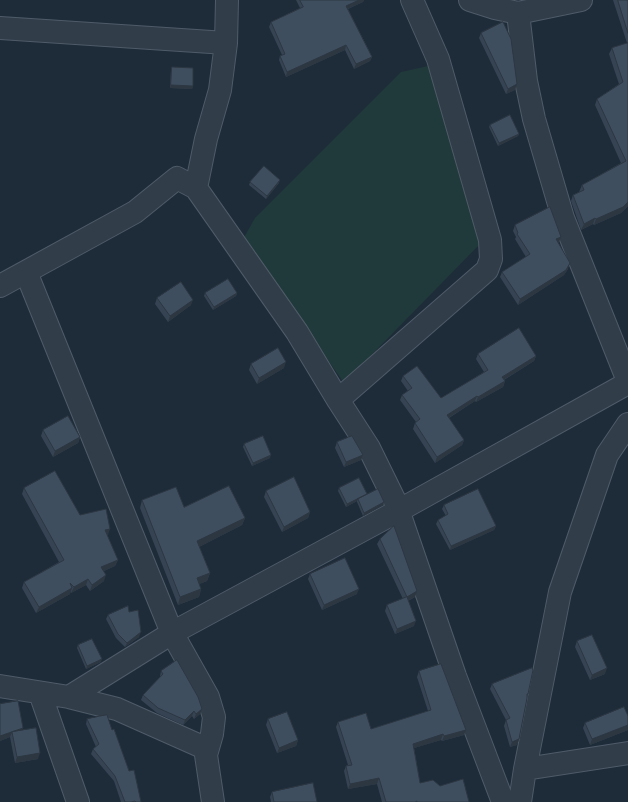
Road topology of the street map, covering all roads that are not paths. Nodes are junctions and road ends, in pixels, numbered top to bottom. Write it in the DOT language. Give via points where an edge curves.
graph roads {
  1 [pos="227,0"];
  2 [pos="412,0"];
  3 [pos="470,0"];
  4 [pos="581,0"];
  5 [pos="518,13"];
  6 [pos="0,28"];
  7 [pos="226,43"];
  8 [pos="196,188"];
  9 [pos="26,272"];
  10 [pos="0,286"];
  11 [pos="628,382"];
  12 [pos="338,400"];
  13 [pos="628,424"];
  14 [pos="398,511"];
  15 [pos="172,633"];
  16 [pos="0,686"];
  17 [pos="40,693"];
  18 [pos="69,697"];
  19 [pos="207,749"];
  20 [pos="628,753"];
  21 [pos="525,769"];
  22 [pos="78,802"];
  23 [pos="213,802"];
  24 [pos="503,802"];
  25 [pos="520,802"];
  1 -- 7 [label="street"];
  2 -- 12 [label="street" via="438,59 490,240 491,259 487,270"];
  3 -- 5 [label="street"];
  4 -- 5 [label="street"];
  5 -- 11 [label="street" via="526,80 534,119 563,218"];
  6 -- 7 [label="street"];
  7 -- 8 [label="street" via="220,90"];
  8 -- 9 [label="street" via="176,178 135,212"];
  8 -- 12 [label="street" via="297,332"];
  9 -- 10 [label="street"];
  9 -- 15 [label="street"];
  11 -- 14 [label="street"];
  12 -- 14 [label="street" via="369,448"];
  13 -- 21 [label="street" via="607,455 560,592"];
  14 -- 15 [label="street"];
  14 -- 24 [label="street" via="455,676"];
  15 -- 18 [label="street"];
  15 -- 19 [label="street" via="208,697 214,716"];
  16 -- 17 [label="street"];
  17 -- 18 [label="street"];
  17 -- 22 [label="street"];
  18 -- 19 [label="street" via="117,709"];
  19 -- 23 [label="street"];
  20 -- 21 [label="street"];
  21 -- 25 [label="street"];
}
